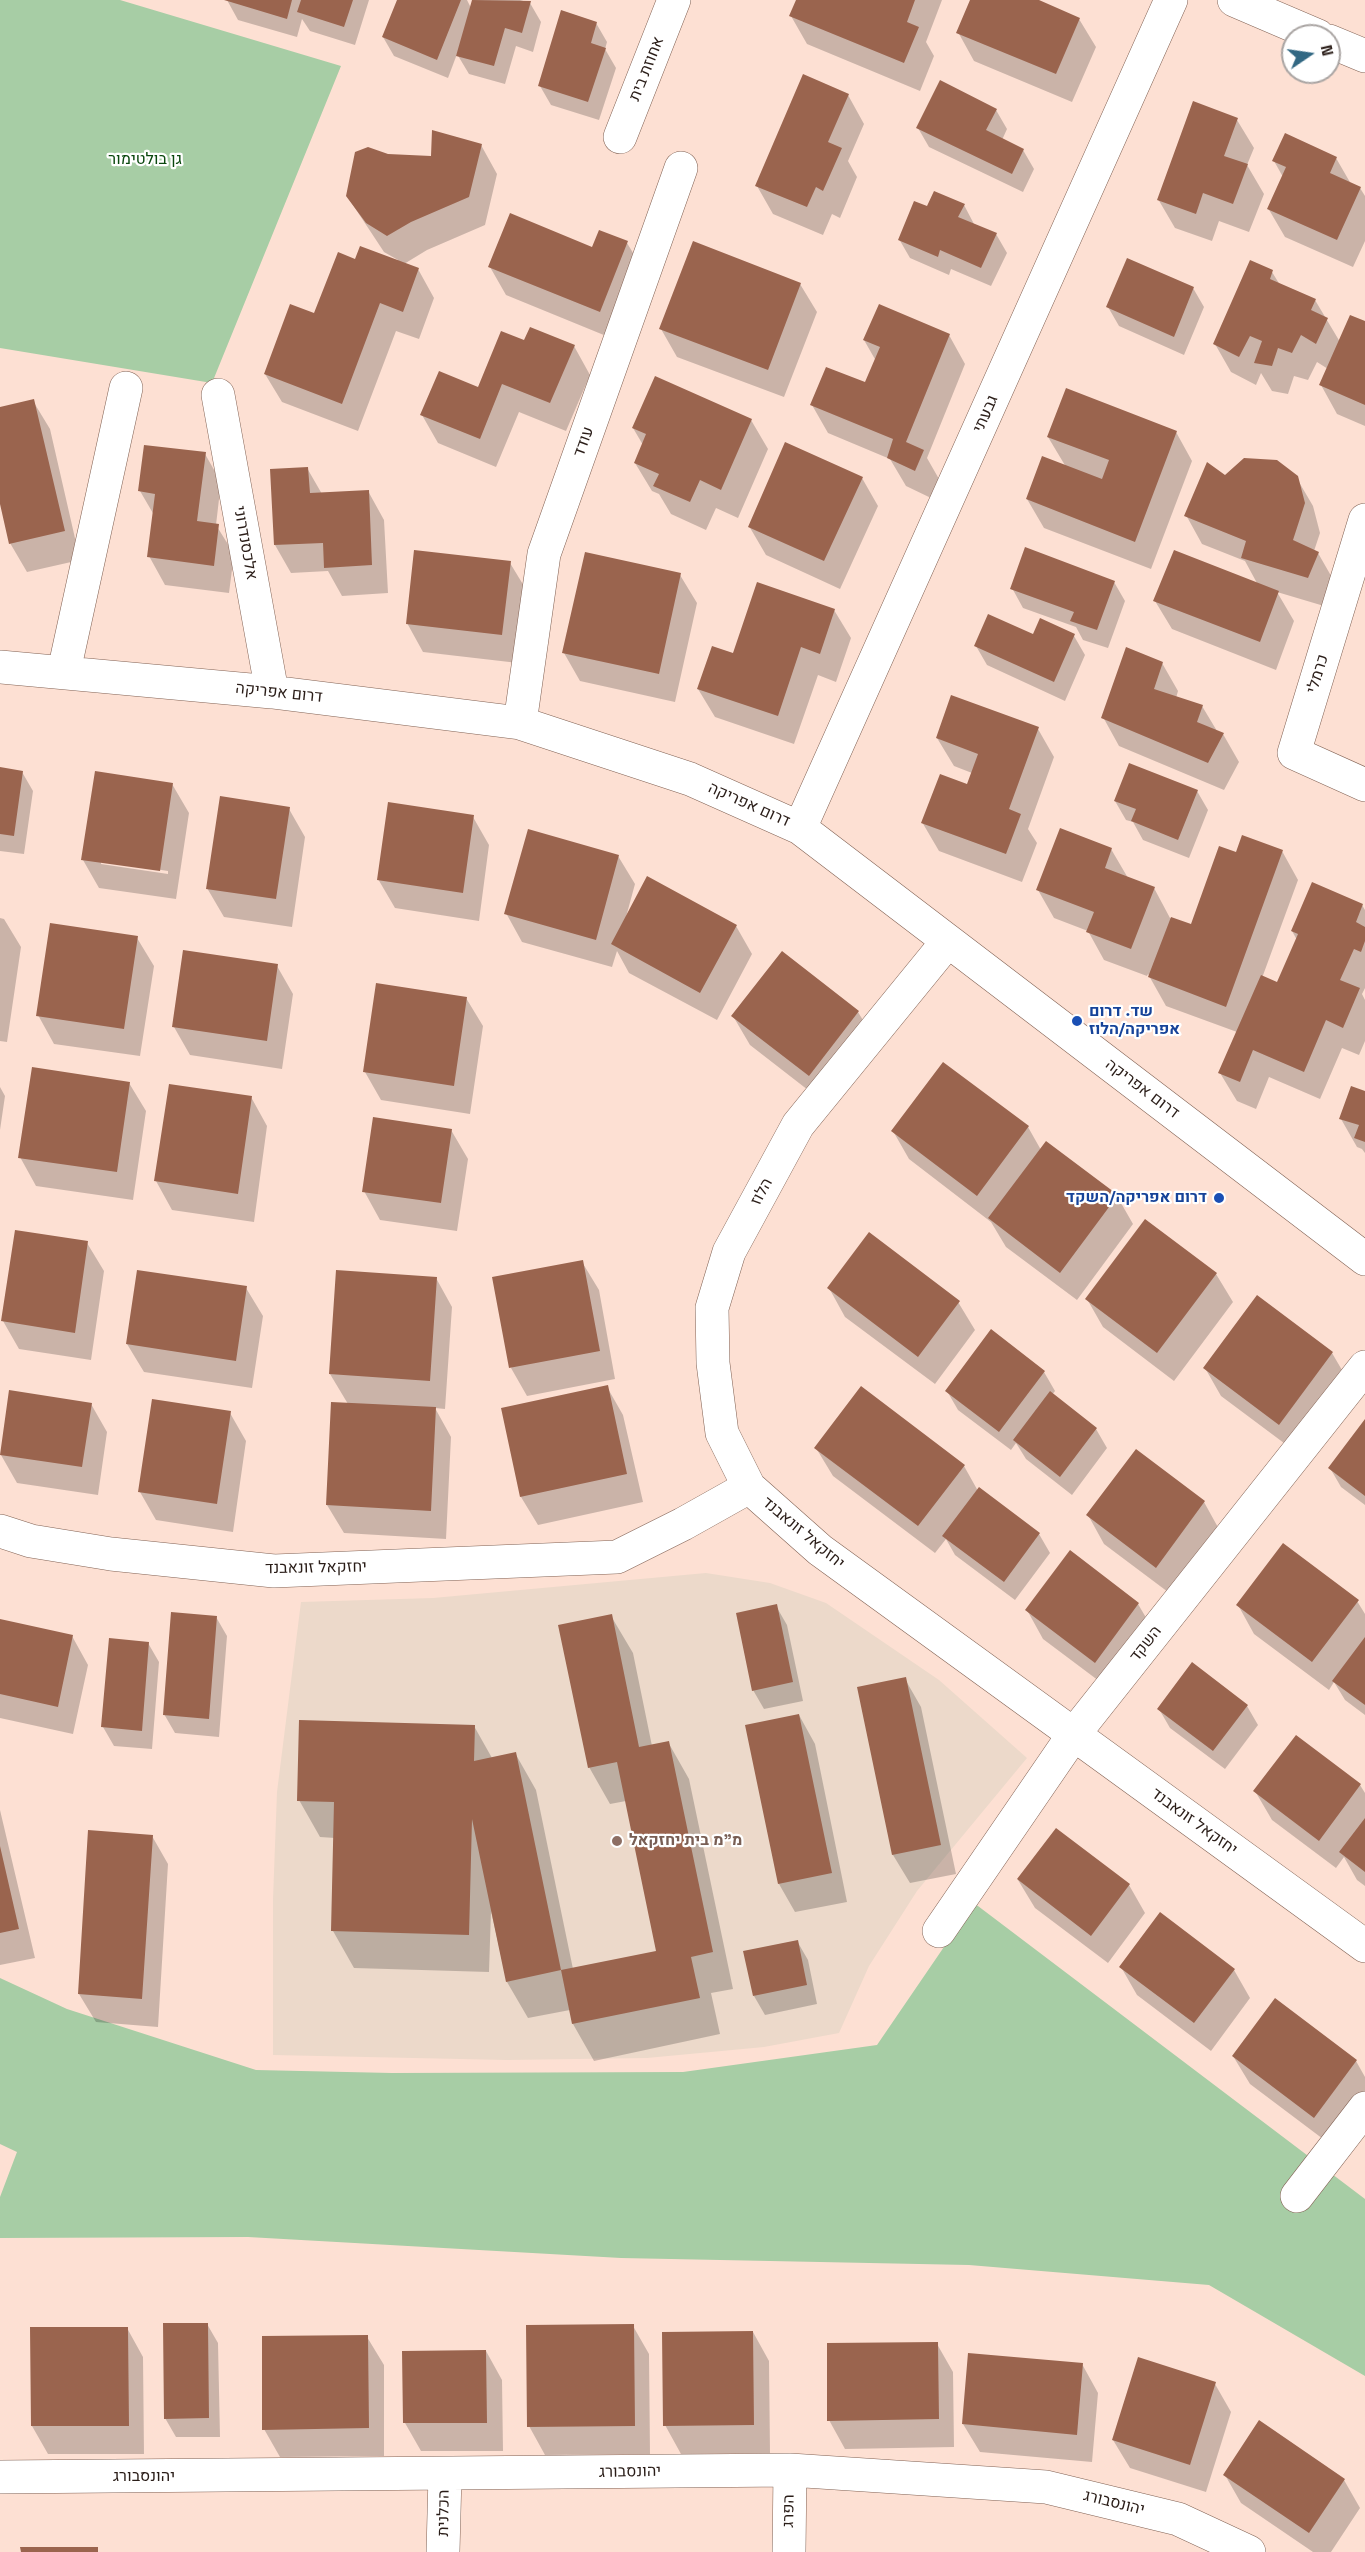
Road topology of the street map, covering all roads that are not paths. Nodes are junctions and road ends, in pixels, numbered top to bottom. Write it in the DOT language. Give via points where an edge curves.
graph roads {
  1 [pos="674,0"];
  2 [pos="1171,0"];
  3 [pos="1234,0"];
  4 [pos="1290,24"];
  5 [pos="1341,45"];
  6 [pos="1365,56"];
  7 [pos="620,138"];
  8 [pos="681,168"];
  9 [pos="126,388"];
  10 [pos="218,395"];
  11 [pos="1365,520"];
  12 [pos="0,667"];
  13 [pos="64,671"];
  14 [pos="272,692"];
  15 [pos="520,723"];
  16 [pos="1365,785"];
  17 [pos="800,828"];
  18 [pos="948,941"];
  19 [pos="1365,1259"];
  20 [pos="1365,1366"];
  21 [pos="749,1487"];
  22 [pos="0,1531"];
  23 [pos="1074,1734"];
  24 [pos="939,1931"];
  25 [pos="1365,1946"];
  26 [pos="1365,2108"];
  27 [pos="1297,2196"];
  28 [pos="790,2470"];
  29 [pos="445,2475"];
  30 [pos="0,2477"];
  31 [pos="443,2552"];
  32 [pos="789,2552"];
  33 [pos="1249,2552"];
  1 -- 7 [label="street, אחוזת בית"];
  2 -- 17 [label="street, גבעתי"];
  3 -- 4 [label="street"];
  5 -- 6 [label="street"];
  8 -- 15 [label="street, עודד" via="544,554"];
  9 -- 13 [label="street"];
  10 -- 14 [label="street, אלכסנדרוני"];
  11 -- 16 [label="street, כרמלי" via="1294,753"];
  12 -- 13 [label="street, דרום אפריקה"];
  13 -- 14 [label="street, דרום אפריקה"];
  14 -- 15 [label="street, דרום אפריקה"];
  15 -- 17 [label="street, דרום אפריקה" via="690,780"];
  17 -- 18 [label="street, דרום אפריקה"];
  18 -- 19 [label="street, דרום אפריקה"];
  18 -- 21 [label="street, הלוז" via="798,1125 729,1252 712,1308 713,1363 722,1432"];
  20 -- 23 [label="street, השקד"];
  21 -- 22 [label="street, יחזקאל זונאבנד" via="617,1557 274,1571 111,1554 31,1541"];
  21 -- 23 [label="street, יחזקאל זונאבנד" via="820,1550"];
  23 -- 24 [label="street, השקד"];
  23 -- 25 [label="street, יחזקאל זונאבנד"];
  26 -- 27 [label="street"];
  28 -- 29 [label="street, יהונסבורג"];
  28 -- 32 [label="street, הפרג"];
  28 -- 33 [label="street, יהונסבורג" via="1046,2487 1178,2519"];
  29 -- 30 [label="street, יהונסבורג"];
  29 -- 31 [label="street, הכלנית"];
}
